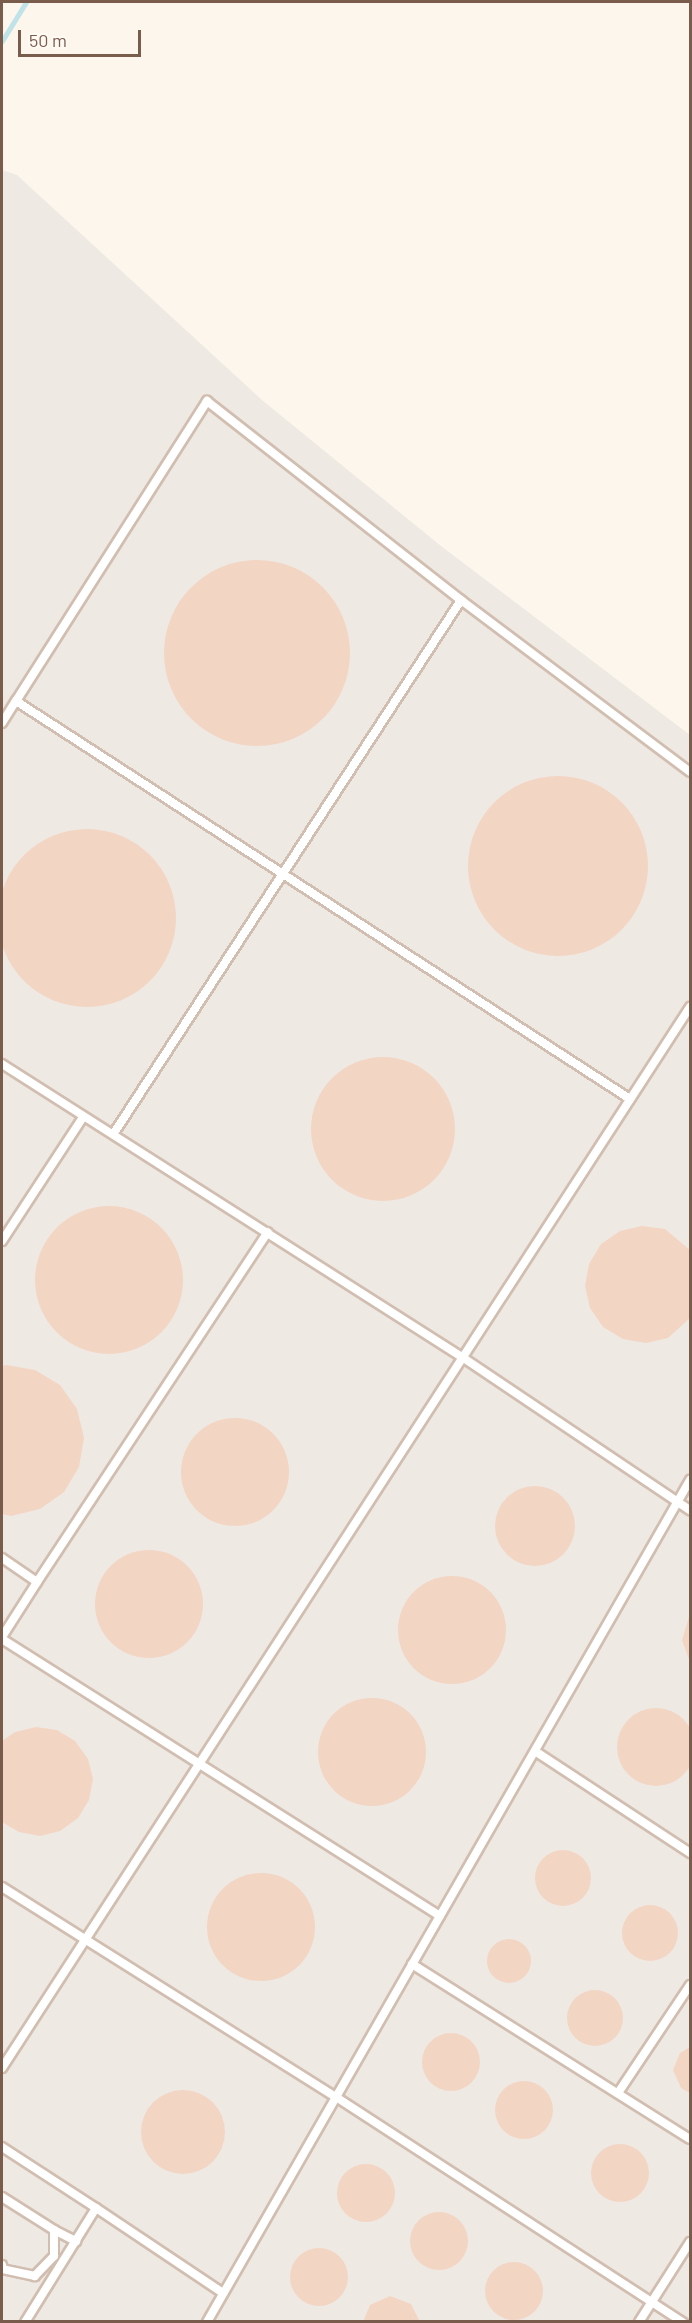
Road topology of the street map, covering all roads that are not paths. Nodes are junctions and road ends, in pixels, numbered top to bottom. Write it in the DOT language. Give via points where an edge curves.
graph roads {
  1 [pos="461,600"];
  2 [pos="16,701"];
  3 [pos="2,723"];
  4 [pos="690,772"];
  5 [pos="279,875"];
  6 [pos="690,1007"];
  7 [pos="2,1064"];
  8 [pos="630,1099"];
  9 [pos="82,1117"];
  10 [pos="114,1133"];
  11 [pos="268,1232"];
  12 [pos="2,1241"];
  13 [pos="462,1357"];
  14 [pos="690,1480"];
  15 [pos="678,1502"];
  16 [pos="690,1510"];
  17 [pos="2,1558"];
  18 [pos="37,1581"];
  19 [pos="2,1638"];
  20 [pos="535,1751"];
  21 [pos="198,1763"];
  22 [pos="690,1852"];
  23 [pos="2,1887"];
  24 [pos="440,1916"];
  25 [pos="86,1940"];
  26 [pos="412,1964"];
  27 [pos="690,1985"];
  28 [pos="2,2068"];
  29 [pos="618,2093"];
  30 [pos="336,2097"];
  31 [pos="690,2139"];
  32 [pos="2,2147"];
  33 [pos="2,2197"];
  34 [pos="96,2208"];
  35 [pos="54,2230"];
  36 [pos="76,2241"];
  37 [pos="690,2242"];
  38 [pos="2,2265"];
  39 [pos="224,2293"];
  40 [pos="652,2301"];
  41 [pos="25,2322"];
  42 [pos="207,2322"];
  43 [pos="639,2322"];
  44 [pos="683,2322"];
  1 -- 2 [label="lane" via="207,401"];
  1 -- 4 [label="lane"];
  1 -- 5 [label="lane"];
  2 -- 3 [label="lane"];
  2 -- 5 [label="lane"];
  5 -- 8 [label="lane"];
  5 -- 10 [label="lane"];
  6 -- 8 [label="lane"];
  7 -- 9 [label="lane"];
  8 -- 13 [label="lane"];
  9 -- 10 [label="lane"];
  9 -- 12 [label="lane"];
  10 -- 11 [label="lane"];
  11 -- 13 [label="lane"];
  11 -- 18 [label="lane"];
  13 -- 15 [label="lane"];
  13 -- 21 [label="lane"];
  14 -- 15 [label="lane"];
  15 -- 16 [label="lane"];
  15 -- 20 [label="lane"];
  17 -- 18 [label="lane"];
  18 -- 19 [label="lane"];
  19 -- 21 [label="lane"];
  20 -- 22 [label="lane"];
  20 -- 24 [label="lane"];
  21 -- 24 [label="lane"];
  21 -- 25 [label="lane"];
  23 -- 25 [label="lane"];
  24 -- 26 [label="lane"];
  25 -- 28 [label="lane"];
  25 -- 30 [label="lane"];
  26 -- 29 [label="lane"];
  26 -- 30 [label="lane"];
  27 -- 29 [label="lane"];
  29 -- 31 [label="lane"];
  30 -- 39 [label="lane"];
  30 -- 40 [label="lane"];
  32 -- 34 [label="lane"];
  33 -- 35 [label="lane"];
  34 -- 36 [label="lane"];
  34 -- 39 [label="lane"];
  35 -- 36 [label="lane"];
  35 -- 38 [label="lane" via="54,2256 35,2276 3,2269"];
  36 -- 41 [label="lane"];
  37 -- 40 [label="lane"];
  39 -- 42 [label="lane"];
  40 -- 43 [label="lane"];
  40 -- 44 [label="lane"];
}
